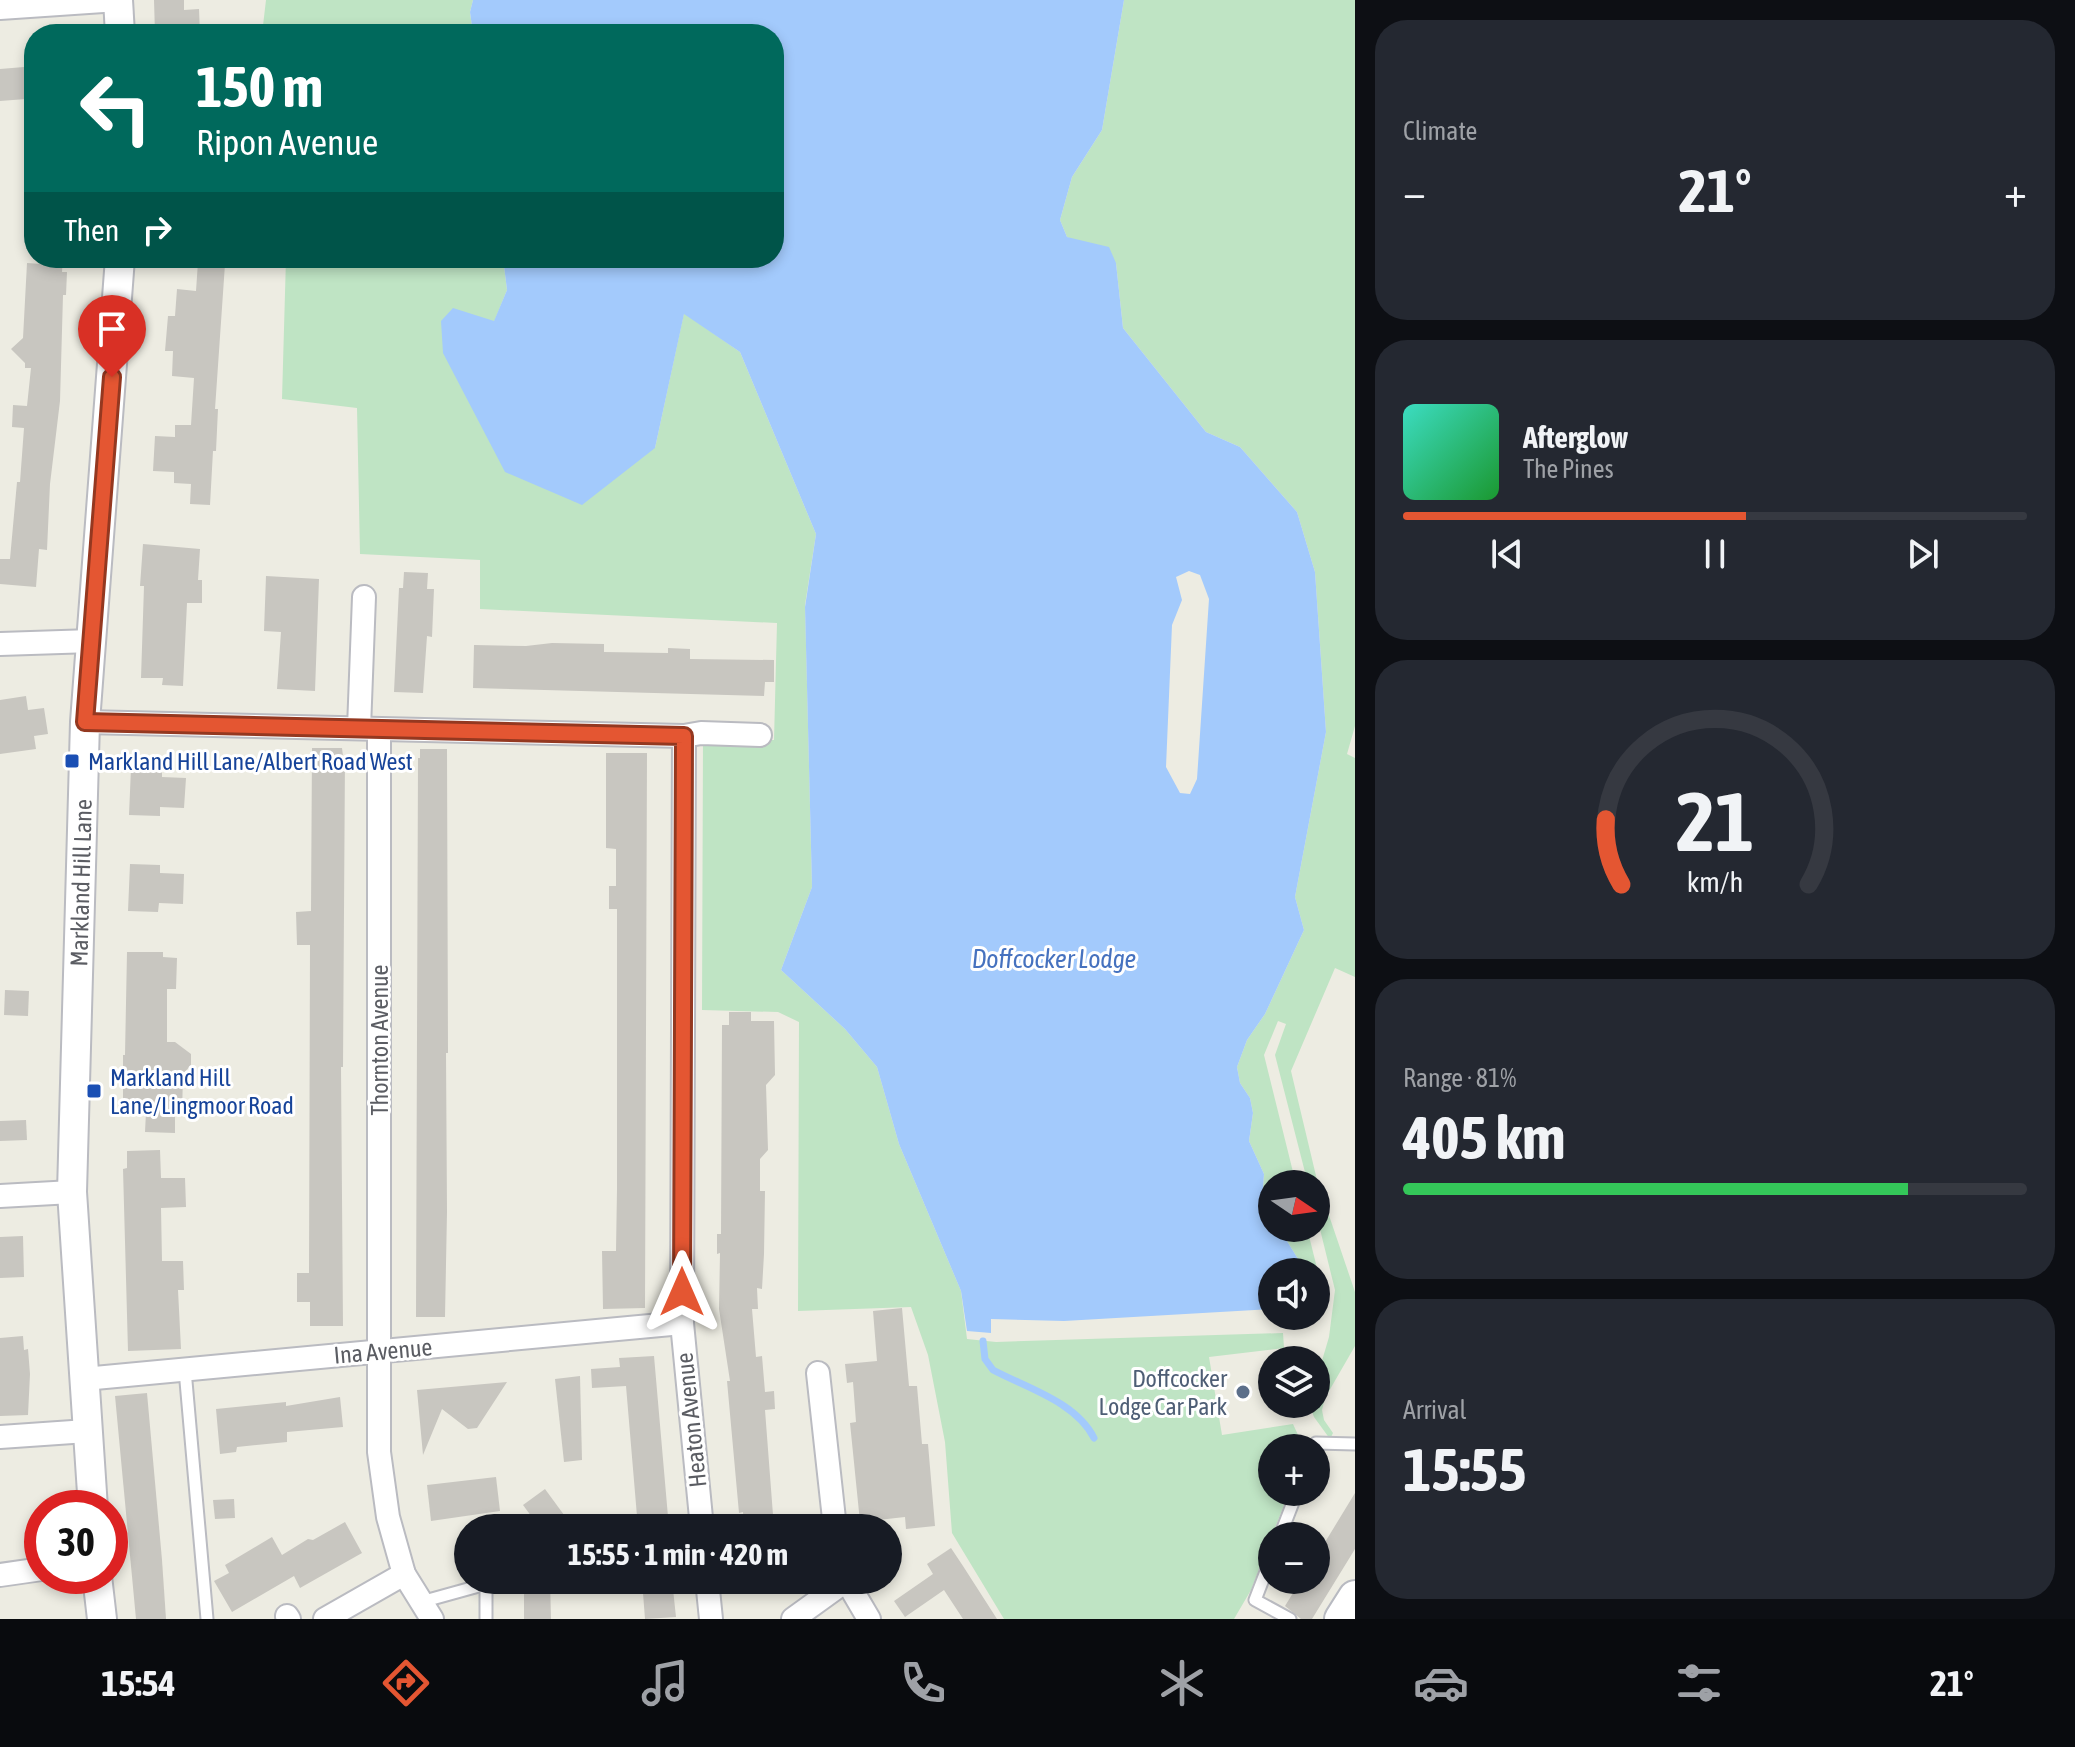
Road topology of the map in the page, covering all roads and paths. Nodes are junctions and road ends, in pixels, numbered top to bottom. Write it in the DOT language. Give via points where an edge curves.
graph roads {
  1 [pos="118,0"];
  2 [pos="0,8"];
  3 [pos="119,24"];
  4 [pos="119,268"];
  5 [pos="364,597"];
  6 [pos="92,641"];
  7 [pos="0,644"];
  8 [pos="85,722"];
  9 [pos="369,729"];
  10 [pos="760,735"];
  11 [pos="684,736"];
  12 [pos="72,1192"];
  13 [pos="0,1196"];
  14 [pos="682,1323"];
  15 [pos="378,1351"];
  16 [pos="185,1370"];
  17 [pos="818,1373"];
  18 [pos="84,1379"];
  19 [pos="87,1431"];
  20 [pos="0,1437"];
  21 [pos="1330,1443"];
  22 [pos="1355,1444"];
  23 [pos="92,1490"];
  24 [pos="701,1514"];
  25 [pos="834,1514"];
  26 [pos="24,1572"];
  27 [pos="404,1574"];
  28 [pos="0,1575"];
  29 [pos="1258,1592"];
  30 [pos="99,1594"];
  31 [pos="460,1594"];
  32 [pos="486,1594"];
  33 [pos="708,1594"];
  34 [pos="827,1594"];
  35 [pos="854,1594"];
  36 [pos="1355,1597"];
  37 [pos="426,1610"];
  38 [pos="102,1619"];
  39 [pos="207,1619"];
  40 [pos="325,1619"];
  41 [pos="486,1619"];
  42 [pos="711,1619"];
  43 [pos="793,1619"];
  44 [pos="869,1619"];
  45 [pos="1290,1619"];
  46 [pos="1341,1619"];
  1 -- 2 [label="street"];
  1 -- 3 [label="street"];
  4 -- 6 [label="street, Markland Hill Lane"];
  5 -- 9 [label="street, Thornton Avenue"];
  6 -- 7 [label="street"];
  6 -- 8 [label="street, Markland Hill Lane"];
  8 -- 9 [label="street"];
  8 -- 12 [label="street, Markland Hill Lane"];
  9 -- 11 [label="street"];
  9 -- 15 [label="street, Thornton Avenue"];
  10 -- 11 [label="street"];
  11 -- 14 [label="street, Heaton Avenue"];
  12 -- 13 [label="street"];
  12 -- 18 [label="street, Markland Hill Lane"];
  14 -- 15 [label="street, Ina Avenue"];
  14 -- 24 [label="street, Heaton Avenue"];
  15 -- 16 [label="street, Ina Avenue"];
  15 -- 27 [label="street, Thornton Avenue" via="380,1471"];
  16 -- 18 [label="street, Ina Avenue"];
  16 -- 39 [label="lane"];
  17 -- 25 [label="street" via="830,1403"];
  18 -- 19 [label="street, Markland Hill Lane"];
  19 -- 20 [label="street"];
  19 -- 23 [label="street, Markland Hill Lane"];
  21 -- 22 [label="lane"];
  26 -- 28 [label="street"];
  27 -- 37 [label="street, Thornton Avenue"];
  27 -- 40 [label="street"];
  29 -- 45 [label="lane" via="1255,1600"];
  30 -- 38 [label="street"];
  31 -- 37 [label="lane"];
  32 -- 41 [label="lane"];
  33 -- 42 [label="street"];
  34 -- 43 [label="street"];
  35 -- 44 [label="street"];
  36 -- 46 [label="main road"];
}
